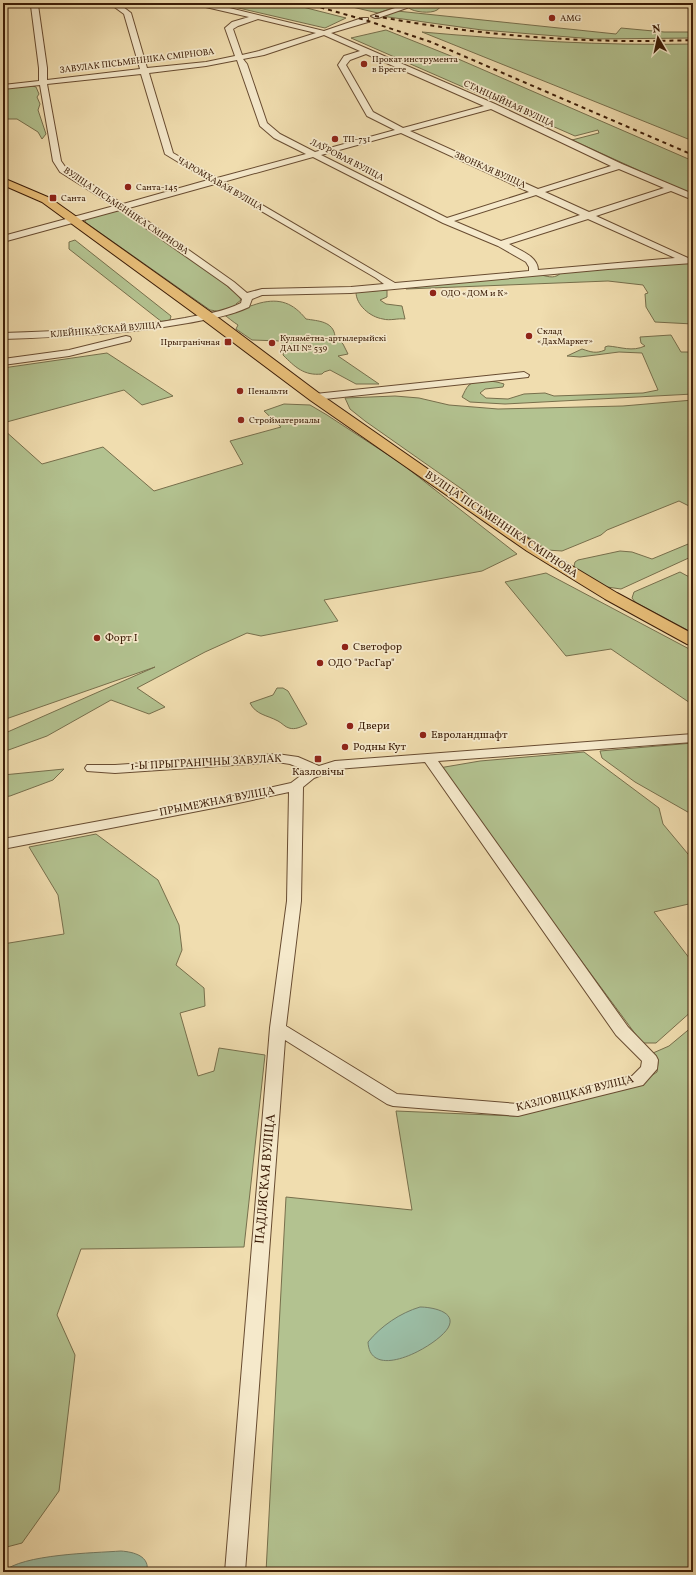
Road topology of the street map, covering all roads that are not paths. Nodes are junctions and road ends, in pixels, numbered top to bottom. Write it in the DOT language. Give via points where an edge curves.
graph roads {
  1 [pos="34,3"];
  2 [pos="38,3"];
  3 [pos="112,3"];
  4 [pos="200,3"];
  5 [pos="418,3"];
  6 [pos="3,5"];
  7 [pos="257,16"];
  8 [pos="375,16"];
  9 [pos="365,20"];
  10 [pos="325,33"];
  11 [pos="367,50"];
  12 [pos="239,58"];
  13 [pos="145,72"];
  14 [pos="43,82"];
  15 [pos="3,86"];
  16 [pos="492,106"];
  17 [pos="403,131"];
  18 [pos="314,155"];
  19 [pos="619,166"];
  20 [pos="3,181"];
  21 [pos="216,181"];
  22 [pos="672,188"];
  23 [pos="538,192"];
  24 [pos="693,197"];
  25 [pos="122,207"];
  26 [pos="588,216"];
  27 [pos="73,220"];
  28 [pos="446,221"];
  29 [pos="3,239"];
  30 [pos="501,244"];
  31 [pos="690,260"];
  32 [pos="533,274"];
  33 [pos="392,286"];
  34 [pos="247,298"];
  35 [pos="207,316"];
  36 [pos="62,334"];
  37 [pos="3,336"];
  38 [pos="126,339"];
  39 [pos="56,355"];
  40 [pos="3,362"];
  41 [pos="524,375"];
  42 [pos="315,397"];
  43 [pos="693,641"];
  44 [pos="693,738"];
  45 [pos="428,757"];
  46 [pos="92,768"];
  47 [pos="318,771"];
  48 [pos="296,786"];
  49 [pos="3,844"];
  50 [pos="278,1028"];
  51 [pos="234,1572"];
  1 -- 2 [label="street"];
  1 -- 6 [label="street"];
  1 -- 14 [label="street, ВУЛІЦА ПІСЬМЕННІКА СМІРНОВА"];
  3 -- 13 [label="street, ЧАРОМХАВАЯ ВУЛІЦА" via="127,13"];
  4 -- 7 [label="street, СТАНЦЫЙНАЯ ВУЛІЦА"];
  5 -- 8 [label="street"];
  7 -- 10 [label="street, СТАНЦЫЙНАЯ ВУЛІЦА"];
  7 -- 12 [label="street, ЛАЎРОВАЯ ВУЛІЦА" via="229,28"];
  9 -- 10 [label="street, ЗАВУЛАК ПІСЬМЕННІКА СМІРНОВА"];
  10 -- 11 [label="street, СТАНЦЫЙНАЯ ВУЛІЦА"];
  10 -- 12 [label="street, ЗАВУЛАК ПІСЬМЕННІКА СМІРНОВА"];
  11 -- 16 [label="street, СТАНЦЫЙНАЯ ВУЛІЦА"];
  11 -- 17 [label="street, ЗВОНКАЯ ВУЛІЦА" via="348,58 342,65 370,114"];
  12 -- 13 [label="street, ЗАВУЛАК ПІСЬМЕННІКА СМІРНОВА"];
  12 -- 18 [label="street, ЛАЎРОВАЯ ВУЛІЦА" via="263,124 277,136"];
  13 -- 14 [label="street, ЗАВУЛАК ПІСЬМЕННІКА СМІРНОВА"];
  13 -- 21 [label="street, ЧАРОМХАВАЯ ВУЛІЦА" via="169,154"];
  14 -- 15 [label="street, ЗАВУЛАК ПІСЬМЕННІКА СМІРНОВА"];
  14 -- 25 [label="street, ВУЛІЦА ПІСЬМЕННІКА СМІРНОВА" via="57,161 63,170"];
  16 -- 17 [label="street"];
  16 -- 19 [label="street, СТАНЦЫЙНАЯ ВУЛІЦА"];
  17 -- 18 [label="street"];
  17 -- 23 [label="street, ЗВОНКАЯ ВУЛІЦА"];
  18 -- 21 [label="street"];
  18 -- 28 [label="street, ЛАЎРОВАЯ ВУЛІЦА"];
  19 -- 22 [label="street, СТАНЦЫЙНАЯ ВУЛІЦА"];
  19 -- 23 [label="street"];
  20 -- 27 [label="main road, ВУЛІЦА ПІСЬМЕННІКА СМІРНОВА" via="36,194"];
  21 -- 25 [label="street"];
  21 -- 33 [label="street, ЧАРОМХАВАЯ ВУЛІЦА"];
  22 -- 24 [label="street, СТАНЦЫЙНАЯ ВУЛІЦА"];
  22 -- 26 [label="street"];
  23 -- 26 [label="street, ЗВОНКАЯ ВУЛІЦА"];
  23 -- 28 [label="street"];
  25 -- 27 [label="street"];
  25 -- 34 [label="street, ВУЛІЦА ПІСЬМЕННІКА СМІРНОВА"];
  26 -- 30 [label="street"];
  26 -- 31 [label="street, ЗВОНКАЯ ВУЛІЦА"];
  27 -- 29 [label="street"];
  27 -- 35 [label="main road, ВУЛІЦА ПІСЬМЕННІКА СМІРНОВА"];
  28 -- 30 [label="street, ЛАЎРОВАЯ ВУЛІЦА"];
  30 -- 32 [label="street, ЛАЎРОВАЯ ВУЛІЦА" via="530,260 534,267"];
  31 -- 32 [label="street"];
  32 -- 33 [label="street"];
  33 -- 34 [label="street" via="351,290 262,292"];
  34 -- 35 [label="street, КЛЕЙНІКАЎСКАЙ ВУЛІЦА" via="246,305 241,308"];
  35 -- 36 [label="street, КЛЕЙНІКАЎСКАЙ ВУЛІЦА" via="158,326"];
  35 -- 42 [label="main road, ВУЛІЦА ПІСЬМЕННІКА СМІРНОВА"];
  36 -- 37 [label="street, КЛЕЙНІКАЎСКАЙ ВУЛІЦА"];
  36 -- 39 [label="street"];
  38 -- 39 [label="street"];
  39 -- 40 [label="street"];
  41 -- 42 [label="street"];
  42 -- 43 [label="main road, ВУЛІЦА ПІСЬМЕННІКА СМІРНОВА" via="552,561"];
  44 -- 45 [label="street, ПРЫМЕЖНАЯ ВУЛІЦА"];
  45 -- 47 [label="street, ПРЫМЕЖНАЯ ВУЛІЦА" via="335,765"];
  45 -- 50 [label="street, КАЗЛОВІЦКАЯ ВУЛІЦА" via="622,1031 650,1060 649,1069 637,1082 518,1110 393,1100"];
  46 -- 47 [label="street, 1-Ы ПРЫГРАНІЧНЫ ЗАВУЛАК" via="115,769 277,758 293,760"];
  47 -- 48 [label="street, ПРЫМЕЖНАЯ ВУЛІЦА"];
  48 -- 49 [label="street, ПРЫМЕЖНАЯ ВУЛІЦА"];
  48 -- 50 [label="street, ПАДЛЯСКАЯ ВУЛІЦА" via="294,901"];
  50 -- 51 [label="street, ПАДЛЯСКАЯ ВУЛІЦА"];
}
